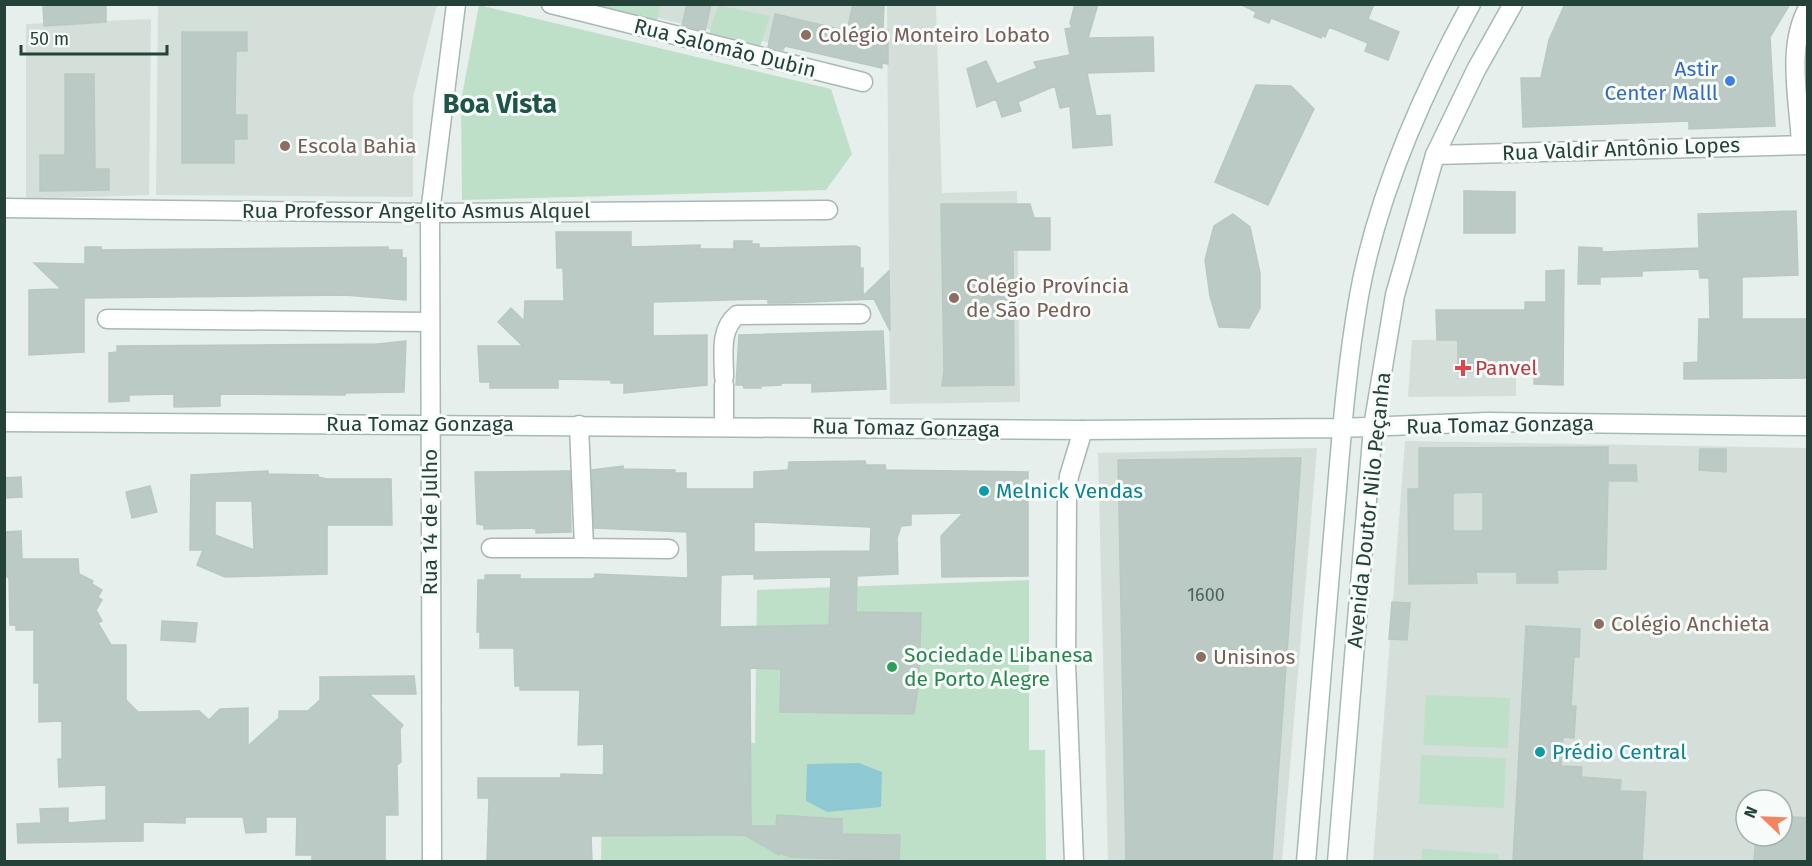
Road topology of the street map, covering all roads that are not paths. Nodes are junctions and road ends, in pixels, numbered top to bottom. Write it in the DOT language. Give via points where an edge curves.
graph roads {
  1 [pos="456,4"];
  2 [pos="551,4"];
  3 [pos="1471,4"];
  4 [pos="1514,4"];
  5 [pos="1808,8"];
  6 [pos="863,82"];
  7 [pos="1804,144"];
  8 [pos="1435,155"];
  9 [pos="4,208"];
  10 [pos="828,210"];
  11 [pos="429,213"];
  12 [pos="861,314"];
  13 [pos="107,319"];
  14 [pos="430,322"];
  15 [pos="4,422"];
  16 [pos="430,424"];
  17 [pos="579,425"];
  18 [pos="724,426"];
  19 [pos="1808,426"];
  20 [pos="1373,427"];
  21 [pos="1341,428"];
  22 [pos="1083,430"];
  23 [pos="491,548"];
  24 [pos="584,548"];
  25 [pos="669,549"];
  26 [pos="432,861"];
  27 [pos="1074,861"];
  28 [pos="1306,861"];
  29 [pos="1337,861"];
  1 -- 11 [label="street, Rua 14 de Julho"];
  2 -- 6 [label="street, Rua Salomão Dubin"];
  3 -- 21 [label="street, Avenida Doutor Nilo Peçanha" via="1408,131 1383,205 1359,295"];
  4 -- 8 [label="street, Avenida Doutor Nilo Peçanha" via="1476,70"];
  5 -- 7 [label="street" via="1796,41"];
  7 -- 8 [label="street, Rua Valdir Antônio Lopes"];
  8 -- 20 [label="street, Avenida Doutor Nilo Peçanha" via="1395,295"];
  9 -- 11 [label="street, Rua Professor Angelito Asmus Alquel"];
  10 -- 11 [label="street, Rua Professor Angelito Asmus Alquel"];
  11 -- 14 [label="street, Rua 14 de Julho"];
  12 -- 18 [label="street" via="737,315 729,321 725,330"];
  13 -- 14 [label="street"];
  14 -- 16 [label="street, Rua 14 de Julho"];
  15 -- 16 [label="street, Rua Tomaz Gonzaga"];
  16 -- 17 [label="street, Rua Tomaz Gonzaga"];
  16 -- 26 [label="street, Rua 14 de Julho"];
  17 -- 18 [label="street, Rua Tomaz Gonzaga"];
  17 -- 24 [label="street"];
  18 -- 22 [label="street, Rua Tomaz Gonzaga"];
  19 -- 20 [label="street, Rua Tomaz Gonzaga" via="1487,422"];
  20 -- 21 [label="street, Rua Tomaz Gonzaga"];
  20 -- 29 [label="street, Avenida Doutor Nilo Peçanha"];
  21 -- 22 [label="street, Rua Tomaz Gonzaga"];
  21 -- 28 [label="street, Avenida Doutor Nilo Peçanha"];
  22 -- 27 [label="street" via="1069,476 1068,496 1066,664"];
  23 -- 24 [label="street"];
  24 -- 25 [label="street"];
}
